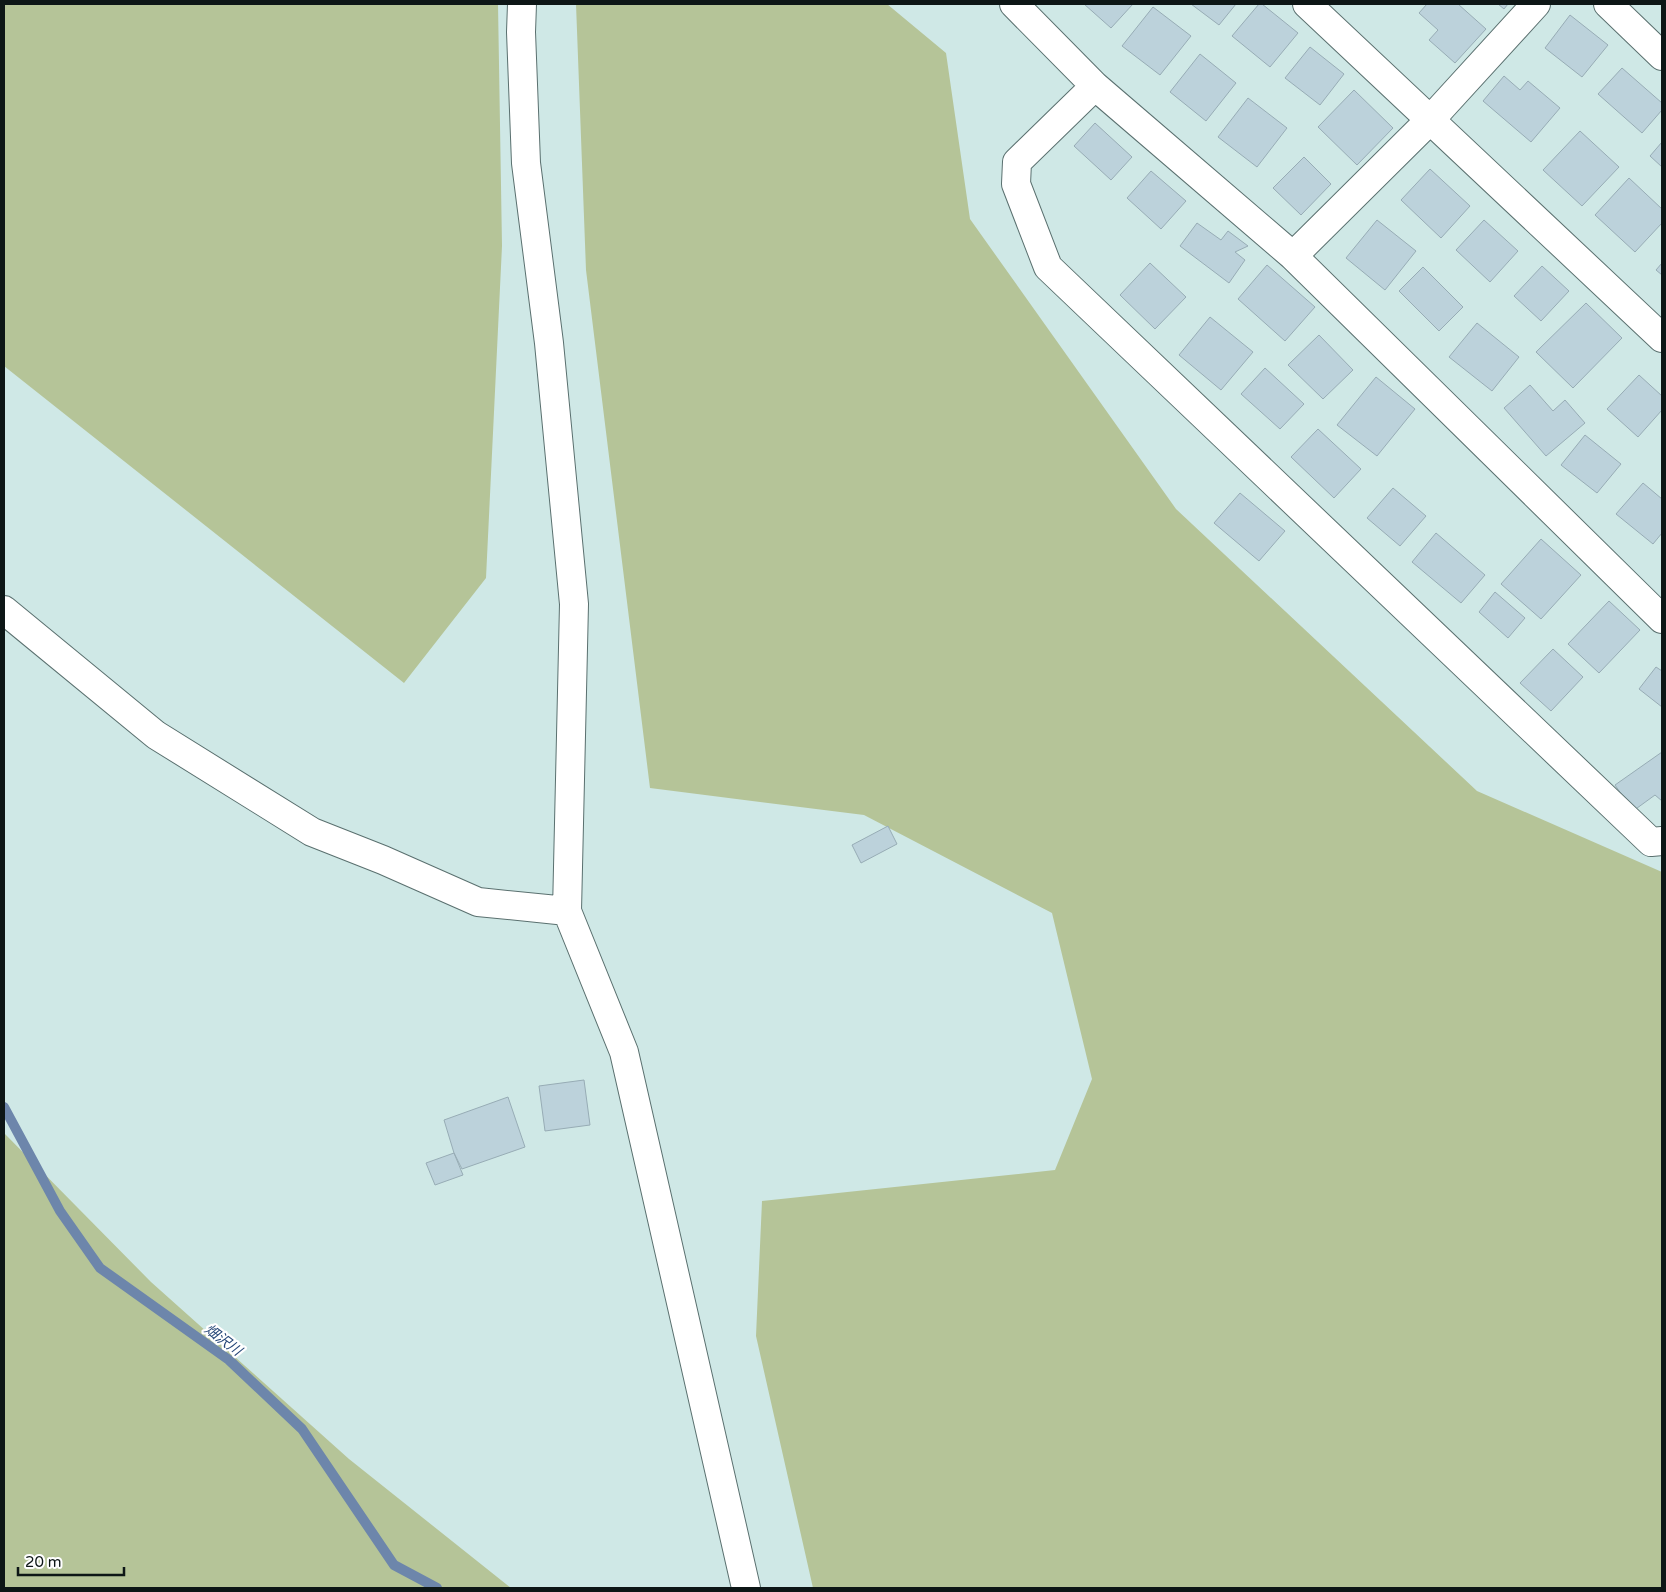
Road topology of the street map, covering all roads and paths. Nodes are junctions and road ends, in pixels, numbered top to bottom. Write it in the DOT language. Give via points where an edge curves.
graph roads {
  1 [pos="522,4"];
  2 [pos="1014,4"];
  3 [pos="1307,4"];
  4 [pos="1536,4"];
  5 [pos="1608,4"];
  6 [pos="1662,56"];
  7 [pos="1094,86"];
  8 [pos="1431,119"];
  9 [pos="1292,256"];
  10 [pos="1662,338"];
  11 [pos="4,610"];
  12 [pos="1662,619"];
  13 [pos="1662,841"];
  14 [pos="567,912"];
  15 [pos="746,1588"];
  1 -- 14 [label="street" via="526,163 549,343 574,604"];
  2 -- 7 [label="street"];
  3 -- 8 [label="street"];
  4 -- 8 [label="street"];
  5 -- 6 [label="street"];
  7 -- 9 [label="street"];
  7 -- 13 [label="street" via="1017,162 1016,184 1048,268 1651,842"];
  8 -- 9 [label="street"];
  8 -- 10 [label="street"];
  9 -- 12 [label="street"];
  11 -- 14 [label="street" via="156,735 312,832 478,902"];
  14 -- 15 [label="street" via="624,1052"];
}
